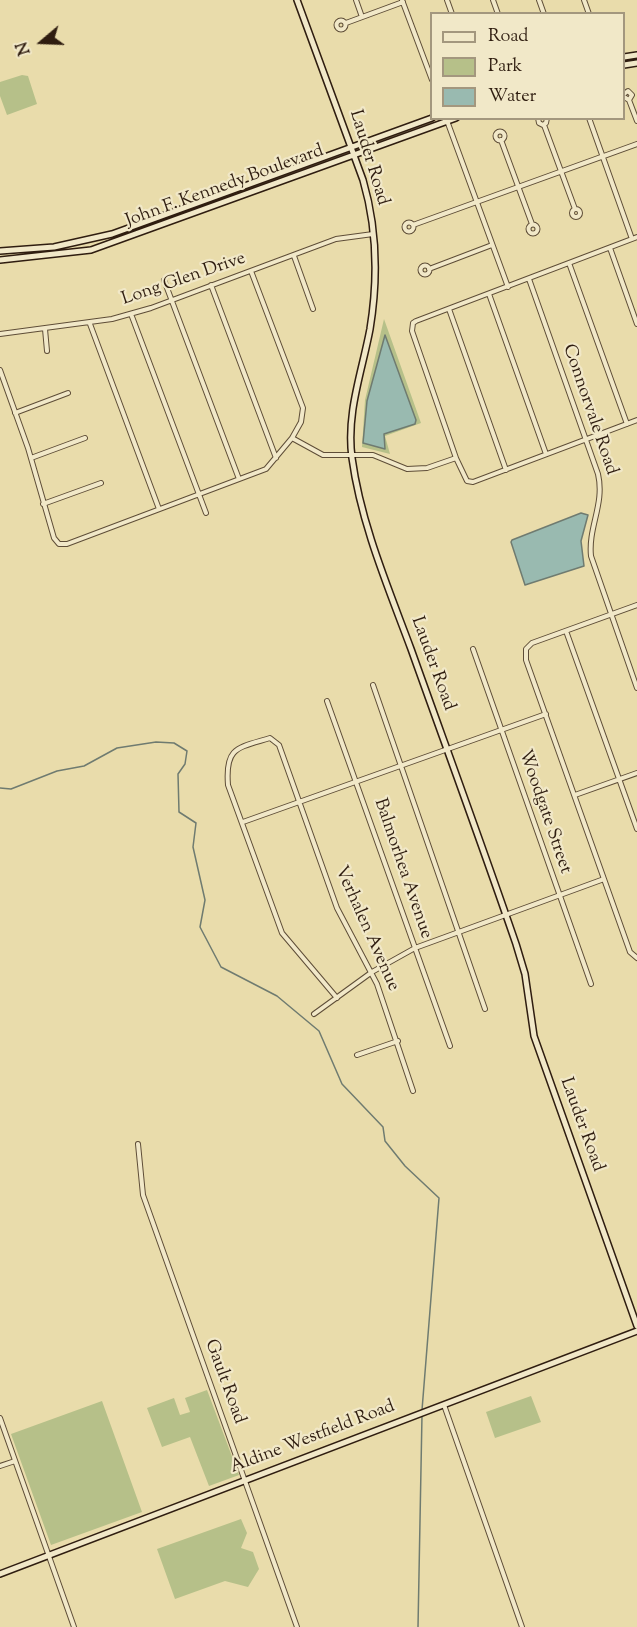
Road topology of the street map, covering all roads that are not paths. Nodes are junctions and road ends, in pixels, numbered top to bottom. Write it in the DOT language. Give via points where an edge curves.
graph roads {
  1 [pos="297,0"];
  2 [pos="356,0"];
  3 [pos="403,1"];
  4 [pos="362,17"];
  5 [pos="346,23"];
  6 [pos="430,75"];
  7 [pos="625,95"];
  8 [pos="625,97"];
  9 [pos="629,100"];
  10 [pos="430,119"];
  11 [pos="446,120"];
  12 [pos="538,120"];
  13 [pos="546,120"];
  14 [pos="590,120"];
  15 [pos="637,121"];
  16 [pos="544,125"];
  17 [pos="501,140"];
  18 [pos="637,144"];
  19 [pos="351,147"];
  20 [pos="354,156"];
  21 [pos="603,156"];
  22 [pos="561,171"];
  23 [pos="518,187"];
  24 [pos="240,188"];
  25 [pos="243,196"];
  26 [pos="477,202"];
  27 [pos="575,209"];
  28 [pos="531,224"];
  29 [pos="413,225"];
  30 [pos="373,234"];
  31 [pos="635,238"];
  32 [pos="492,245"];
  33 [pos="610,248"];
  34 [pos="0,251"];
  35 [pos="294,255"];
  36 [pos="0,260"];
  37 [pos="569,263"];
  38 [pos="429,269"];
  39 [pos="251,271"];
  40 [pos="529,279"];
  41 [pos="164,280"];
  42 [pos="211,285"];
  43 [pos="508,287"];
  44 [pos="489,294"];
  45 [pos="172,300"];
  46 [pos="313,309"];
  47 [pos="449,309"];
  48 [pos="131,314"];
  49 [pos="90,324"];
  50 [pos="637,324"];
  51 [pos="45,329"];
  52 [pos="0,334"];
  53 [pos="47,351"];
  54 [pos="0,370"];
  55 [pos="68,393"];
  56 [pos="15,413"];
  57 [pos="637,420"];
  58 [pos="627,424"];
  59 [pos="85,438"];
  60 [pos="292,438"];
  61 [pos="586,439"];
  62 [pos="546,454"];
  63 [pos="351,455"];
  64 [pos="31,458"];
  65 [pos="276,458"];
  66 [pos="456,458"];
  67 [pos="506,470"];
  68 [pos="239,479"];
  69 [pos="101,483"];
  70 [pos="199,494"];
  71 [pos="44,504"];
  72 [pos="159,509"];
  73 [pos="207,513"];
  74 [pos="637,605"];
  75 [pos="611,615"];
  76 [pos="566,631"];
  77 [pos="472,649"];
  78 [pos="373,685"];
  79 [pos="637,688"];
  80 [pos="327,701"];
  81 [pos="546,714"];
  82 [pos="501,730"];
  83 [pos="447,750"];
  84 [pos="401,766"];
  85 [pos="637,773"];
  86 [pos="619,780"];
  87 [pos="357,782"];
  88 [pos="575,795"];
  89 [pos="300,802"];
  90 [pos="243,822"];
  91 [pos="637,829"];
  92 [pos="604,879"];
  93 [pos="559,895"];
  94 [pos="506,915"];
  95 [pos="460,931"];
  96 [pos="415,948"];
  97 [pos="636,957"];
  98 [pos="372,972"];
  99 [pos="591,984"];
  100 [pos="337,998"];
  101 [pos="485,1010"];
  102 [pos="314,1014"];
  103 [pos="398,1041"];
  104 [pos="450,1046"];
  105 [pos="357,1055"];
  106 [pos="413,1091"];
  107 [pos="138,1144"];
  108 [pos="637,1329"];
  109 [pos="444,1405"];
  110 [pos="0,1418"];
  111 [pos="15,1461"];
  112 [pos="0,1466"];
  113 [pos="245,1480"];
  114 [pos="49,1556"];
  115 [pos="0,1574"];
  116 [pos="74,1627"];
  117 [pos="297,1627"];
  118 [pos="522,1627"];
  1 -- 19 [label="main road, Lauder Road"];
  2 -- 4 [label="street"];
  3 -- 4 [label="street"];
  3 -- 6 [label="street"];
  4 -- 5 [label="street"];
  7 -- 9 [label="street" via="631,92"];
  8 -- 9 [label="street"];
  9 -- 15 [label="street"];
  10 -- 19 [label="main road, John F. Kennedy Boulevard"];
  11 -- 20 [label="main road, John F. Kennedy Boulevard"];
  11 -- 26 [label="street"];
  12 -- 16 [label="street"];
  13 -- 16 [label="street"];
  14 -- 21 [label="street"];
  16 -- 22 [label="street"];
  17 -- 23 [label="street"];
  18 -- 21 [label="street"];
  19 -- 20 [label="main road, Lauder Road"];
  19 -- 24 [label="main road, John F. Kennedy Boulevard"];
  20 -- 25 [label="main road, John F. Kennedy Boulevard"];
  20 -- 30 [label="main road, Lauder Road"];
  21 -- 22 [label="street"];
  21 -- 31 [label="street"];
  22 -- 23 [label="street"];
  22 -- 27 [label="street"];
  23 -- 26 [label="street"];
  23 -- 28 [label="street"];
  24 -- 25 [label="main road"];
  24 -- 34 [label="main road, John F. Kennedy Boulevard" via="88,241"];
  25 -- 36 [label="main road, John F. Kennedy Boulevard" via="91,250"];
  26 -- 29 [label="street"];
  26 -- 32 [label="street"];
  30 -- 35 [label="street, Long Glen Drive" via="336,239"];
  30 -- 63 [label="main road, Lauder Road" via="372,308 352,406"];
  31 -- 33 [label="street"];
  32 -- 38 [label="street"];
  32 -- 43 [label="street"];
  33 -- 37 [label="street"];
  33 -- 50 [label="street"];
  35 -- 39 [label="street, Long Glen Drive"];
  35 -- 46 [label="street"];
  37 -- 40 [label="street"];
  37 -- 58 [label="street"];
  39 -- 42 [label="street, Long Glen Drive"];
  39 -- 60 [label="street" via="303,408 303,417"];
  40 -- 43 [label="street"];
  40 -- 61 [label="street, Connorvale Road"];
  41 -- 45 [label="street"];
  42 -- 45 [label="street, Long Glen Drive"];
  42 -- 65 [label="street"];
  43 -- 44 [label="street"];
  44 -- 47 [label="street"];
  44 -- 62 [label="street"];
  45 -- 48 [label="street, Long Glen Drive"];
  45 -- 68 [label="street"];
  47 -- 66 [label="street" via="416,321 412,327"];
  47 -- 67 [label="street"];
  48 -- 49 [label="street, Long Glen Drive"];
  48 -- 70 [label="street"];
  49 -- 51 [label="street, Long Glen Drive"];
  49 -- 72 [label="street"];
  51 -- 52 [label="street, Long Glen Drive"];
  51 -- 53 [label="street"];
  54 -- 56 [label="street"];
  55 -- 56 [label="street"];
  56 -- 64 [label="street"];
  57 -- 58 [label="street"];
  58 -- 61 [label="street"];
  59 -- 64 [label="street"];
  60 -- 63 [label="street" via="323,455"];
  60 -- 65 [label="street"];
  61 -- 62 [label="street"];
  61 -- 75 [label="street, Connorvale Road" via="601,486 591,533 591,556"];
  62 -- 67 [label="street"];
  63 -- 66 [label="street" via="373,455 414,470"];
  63 -- 83 [label="main road, Lauder Road" via="379,562"];
  64 -- 71 [label="street"];
  65 -- 68 [label="street" via="266,469"];
  66 -- 67 [label="street" via="467,481"];
  68 -- 70 [label="street"];
  69 -- 71 [label="street"];
  70 -- 72 [label="street"];
  70 -- 73 [label="street"];
  71 -- 72 [label="street" via="59,544"];
  74 -- 75 [label="street"];
  75 -- 76 [label="street"];
  75 -- 79 [label="street, Connorvale Road"];
  76 -- 81 [label="street" via="532,643 526,649 526,660"];
  76 -- 86 [label="street"];
  77 -- 82 [label="street, Woodgate Street"];
  78 -- 84 [label="street"];
  80 -- 87 [label="street, Balmorhea Avenue"];
  81 -- 82 [label="street"];
  81 -- 88 [label="street"];
  82 -- 83 [label="street"];
  82 -- 93 [label="street, Woodgate Street"];
  83 -- 84 [label="street"];
  83 -- 94 [label="main road, Lauder Road"];
  84 -- 87 [label="street"];
  84 -- 95 [label="street"];
  85 -- 86 [label="street"];
  86 -- 88 [label="street"];
  86 -- 91 [label="street"];
  87 -- 89 [label="street"];
  87 -- 96 [label="street, Balmorhea Avenue"];
  88 -- 92 [label="street"];
  89 -- 90 [label="street"];
  89 -- 90 [label="street, Verhalen Avenue" via="279,745 270,738 244,746 234,751 226,764 228,785"];
  89 -- 98 [label="street, Verhalen Avenue" via="337,908"];
  90 -- 100 [label="street" via="282,933"];
  92 -- 93 [label="street"];
  92 -- 97 [label="street"];
  93 -- 94 [label="street"];
  93 -- 99 [label="street, Woodgate Street"];
  94 -- 95 [label="street"];
  94 -- 108 [label="main road, Lauder Road" via="525,974 534,1036"];
  95 -- 96 [label="street"];
  95 -- 101 [label="street"];
  96 -- 98 [label="street"];
  96 -- 104 [label="street, Balmorhea Avenue"];
  98 -- 100 [label="street"];
  98 -- 103 [label="street, Verhalen Avenue"];
  100 -- 102 [label="street"];
  103 -- 105 [label="street"];
  103 -- 106 [label="street, Verhalen Avenue"];
  107 -- 113 [label="street, Gault Road" via="143,1195"];
  108 -- 109 [label="main road, Aldine Westfield Road"];
  109 -- 113 [label="main road, Aldine Westfield Road"];
  109 -- 118 [label="street"];
  110 -- 111 [label="street"];
  111 -- 112 [label="street"];
  111 -- 114 [label="street"];
  113 -- 114 [label="main road, Aldine Westfield Road"];
  113 -- 117 [label="street, Gault Road"];
  114 -- 115 [label="main road, Aldine Westfield Road"];
  114 -- 116 [label="street"];
}
